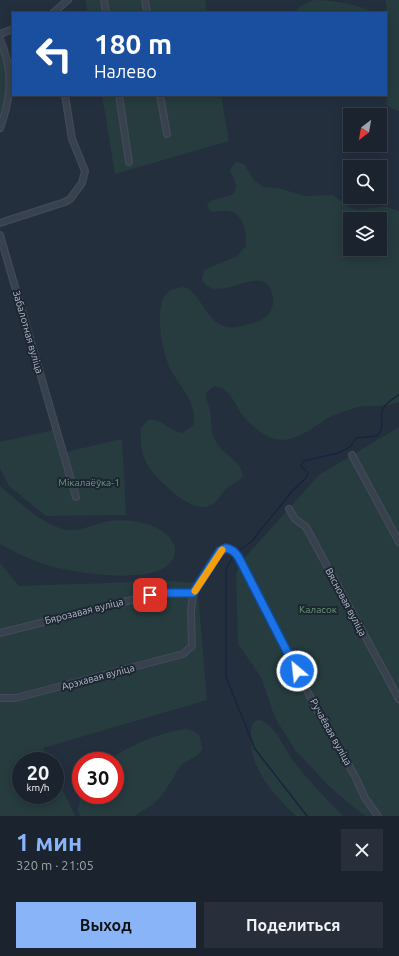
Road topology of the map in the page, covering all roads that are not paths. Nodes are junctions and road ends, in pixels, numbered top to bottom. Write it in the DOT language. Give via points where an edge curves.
graph roads {
  1 [pos="68,0"];
  2 [pos="104,0"];
  3 [pos="145,0"];
  4 [pos="54,12"];
  5 [pos="106,12"];
  6 [pos="147,12"];
  7 [pos="12,29"];
  8 [pos="0,34"];
  9 [pos="0,39"];
  10 [pos="64,96"];
  11 [pos="119,96"];
  12 [pos="160,96"];
  13 [pos="0,128"];
  14 [pos="167,134"];
  15 [pos="129,162"];
  16 [pos="0,223"];
  17 [pos="0,235"];
  18 [pos="352,455"];
  19 [pos="76,496"];
  20 [pos="289,509"];
  21 [pos="399,542"];
  22 [pos="193,593"];
  23 [pos="0,633"];
  24 [pos="0,698"];
  25 [pos="399,699"];
  26 [pos="378,816"];
  1 -- 4 [label="street"];
  2 -- 5 [label="street"];
  3 -- 6 [label="street"];
  7 -- 8 [label="street"];
  9 -- 13 [label="street" via="10,73"];
  10 -- 16 [label="street" via="72,139 85,171 82,183 70,199"];
  11 -- 15 [label="street"];
  12 -- 14 [label="street"];
  17 -- 19 [label="street, Забалотная вуліца"];
  18 -- 21 [label="street"];
  20 -- 25 [label="street, Вясновая вуліца" via="295,519 306,527"];
  22 -- 23 [label="street, Бярозавая вуліца" via="159,593"];
  22 -- 24 [label="street, Арэхавая вуліца" via="192,646 187,652 16,698"];
  22 -- 26 [label="street, Ручаёвая вуліца" via="220,551 226,548 235,552 317,710 365,798"];
}
